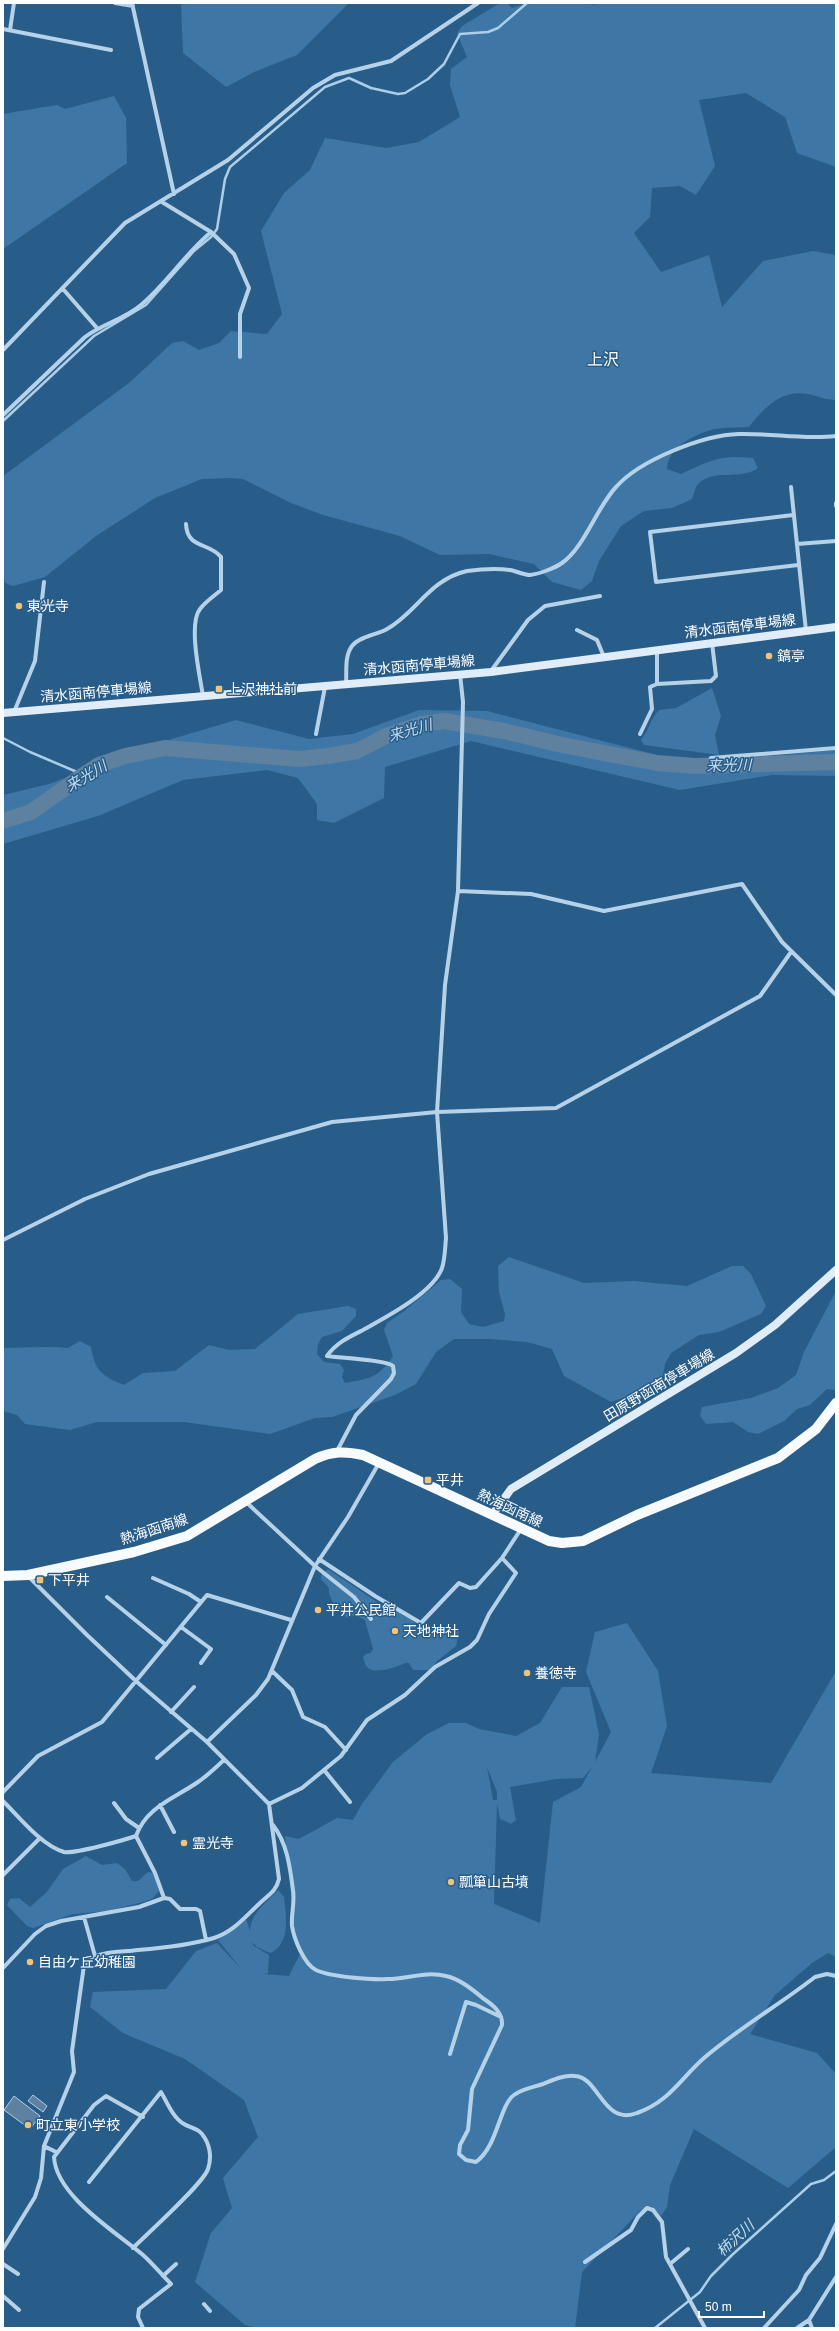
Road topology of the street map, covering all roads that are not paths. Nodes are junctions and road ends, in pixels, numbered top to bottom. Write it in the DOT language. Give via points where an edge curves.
graph roads {
  1 [pos="14,3"];
  2 [pos="115,3"];
  3 [pos="478,3"];
  4 [pos="132,4"];
  5 [pos="3,29"];
  6 [pos="10,30"];
  7 [pos="111,50"];
  8 [pos="174,194"];
  9 [pos="162,202"];
  10 [pos="211,232"];
  11 [pos="63,289"];
  12 [pos="97,328"];
  13 [pos="3,350"];
  14 [pos="240,357"];
  15 [pos="3,415"];
  16 [pos="836,436"];
  17 [pos="790,487"];
  18 [pos="793,515"];
  19 [pos="186,524"];
  20 [pos="836,541"];
  21 [pos="797,544"];
  22 [pos="798,565"];
  23 [pos="44,582"];
  24 [pos="600,596"];
  25 [pos="836,627"];
  26 [pos="577,630"];
  27 [pos="806,630"];
  28 [pos="712,643"];
  29 [pos="657,650"];
  30 [pos="604,657"];
  31 [pos="490,672"];
  32 [pos="460,674"];
  33 [pos="657,684"];
  34 [pos="346,685"];
  35 [pos="325,687"];
  36 [pos="203,696"];
  37 [pos="3,712"];
  38 [pos="14,712"];
  39 [pos="316,734"];
  40 [pos="640,734"];
  41 [pos="836,748"];
  42 [pos="711,758"];
  43 [pos="458,891"];
  44 [pos="791,952"];
  45 [pos="836,994"];
  46 [pos="438,1112"];
  47 [pos="3,1240"];
  48 [pos="836,1270"];
  49 [pos="836,1403"];
  50 [pos="337,1452"];
  51 [pos="379,1463"];
  52 [pos="246,1502"];
  53 [pos="492,1515"];
  54 [pos="521,1528"];
  55 [pos="502,1558"];
  56 [pos="320,1559"];
  57 [pos="315,1566"];
  58 [pos="28,1575"];
  59 [pos="3,1576"];
  60 [pos="153,1578"];
  61 [pos="107,1597"];
  62 [pos="201,1602"];
  63 [pos="371,1619"];
  64 [pos="291,1620"];
  65 [pos="181,1626"];
  66 [pos="166,1645"];
  67 [pos="201,1663"];
  68 [pos="272,1671"];
  69 [pos="137,1682"];
  70 [pos="194,1687"];
  71 [pos="171,1712"];
  72 [pos="191,1729"];
  73 [pos="207,1742"];
  74 [pos="346,1750"];
  75 [pos="157,1758"];
  76 [pos="224,1760"];
  77 [pos="324,1770"];
  78 [pos="3,1792"];
  79 [pos="3,1801"];
  80 [pos="350,1802"];
  81 [pos="114,1803"];
  82 [pos="269,1804"];
  83 [pos="160,1805"];
  84 [pos="272,1825"];
  85 [pos="139,1828"];
  86 [pos="174,1832"];
  87 [pos="136,1836"];
  88 [pos="40,1838"];
  89 [pos="3,1875"];
  90 [pos="164,1898"];
  91 [pos="84,1917"];
  92 [pos="206,1940"];
  93 [pos="95,1956"];
  94 [pos="3,1968"];
  95 [pos="836,1976"];
  96 [pos="501,2017"];
  97 [pos="450,2054"];
  98 [pos="143,2117"];
  99 [pos="44,2146"];
  100 [pos="56,2152"];
  101 [pos="89,2182"];
  102 [pos="836,2224"];
  103 [pos="133,2248"];
  104 [pos="3,2249"];
  105 [pos="688,2250"];
  106 [pos="585,2262"];
  107 [pos="3,2264"];
  108 [pos="176,2264"];
  109 [pos="670,2264"];
  110 [pos="18,2274"];
  111 [pos="163,2276"];
  112 [pos="836,2278"];
  113 [pos="3,2296"];
  114 [pos="204,2304"];
  115 [pos="19,2310"];
  116 [pos="210,2310"];
  117 [pos="809,2320"];
  118 [pos="143,2328"];
  119 [pos="705,2328"];
  120 [pos="764,2328"];
  121 [pos="797,2328"];
  122 [pos="812,2328"];
  1 -- 6 [label="street"];
  2 -- 4 [label="street"];
  3 -- 8 [label="street" via="391,61 328,78 228,160"];
  4 -- 8 [label="street"];
  5 -- 6 [label="street"];
  6 -- 7 [label="street"];
  8 -- 9 [label="street"];
  9 -- 10 [label="street"];
  9 -- 11 [label="street" via="125,223"];
  10 -- 12 [label="street" via="187,253 140,306"];
  10 -- 14 [label="street" via="234,254 249,288 240,314"];
  11 -- 12 [label="street"];
  11 -- 13 [label="street"];
  12 -- 15 [label="street"];
  16 -- 34 [label="street" via="800,438 719,435 653,460 616,486 574,552 561,564 530,575 486,568 465,572 447,580 430,590 388,629 353,646 347,657"];
  17 -- 18 [label="street"];
  18 -- 21 [label="street"];
  18 -- 22 [label="street" via="650,532 656,582"];
  19 -- 36 [label="street" via="192,540 221,557 221,590 200,609 196,617 195,638"];
  20 -- 21 [label="street"];
  21 -- 22 [label="street"];
  22 -- 27 [label="street"];
  23 -- 38 [label="street" via="35,660"];
  24 -- 31 [label="street" via="545,606 528,620"];
  25 -- 27 [label="main road, 清水函南停車場線"];
  26 -- 30 [label="street" via="598,640"];
  27 -- 28 [label="main road, 清水函南停車場線"];
  28 -- 29 [label="main road, 清水函南停車場線"];
  28 -- 33 [label="street" via="716,676 711,681"];
  29 -- 30 [label="main road, 清水函南停車場線"];
  29 -- 33 [label="street"];
  30 -- 31 [label="main road, 清水函南停車場線"];
  31 -- 32 [label="main road, 清水函南停車場線"];
  32 -- 34 [label="main road, 清水函南停車場線"];
  32 -- 43 [label="street" via="463,702"];
  33 -- 40 [label="street" via="650,687 652,709"];
  34 -- 35 [label="main road, 清水函南停車場線"];
  35 -- 36 [label="main road, 清水函南停車場線"];
  35 -- 39 [label="street"];
  36 -- 38 [label="main road, 清水函南停車場線"];
  37 -- 38 [label="main road, 清水函南停車場線"];
  41 -- 42 [label="street"];
  43 -- 44 [label="street" via="531,894 604,911 742,884"];
  43 -- 46 [label="street" via="445,985"];
  44 -- 45 [label="street"];
  44 -- 46 [label="street" via="760,996 556,1108"];
  46 -- 47 [label="street" via="332,1122 149,1174 85,1199"];
  46 -- 50 [label="street" via="446,1238 441,1269 432,1284 415,1297 336,1344 327,1356 385,1362 393,1366 394,1373 356,1415"];
  48 -- 53 [label="main road, 田原野函南停車場線" via="775,1325 736,1353 511,1489"];
  49 -- 54 [label="main road, 熱海函南線" via="816,1429 778,1458 637,1515 591,1538 562,1543 549,1541"];
  50 -- 51 [label="main road, 熱海函南線" via="363,1455"];
  50 -- 52 [label="main road, 熱海函南線" via="315,1459"];
  51 -- 53 [label="main road, 熱海函南線"];
  51 -- 56 [label="street"];
  52 -- 57 [label="street"];
  52 -- 58 [label="main road, 熱海函南線" via="187,1536 134,1552"];
  53 -- 54 [label="main road, 熱海函南線"];
  54 -- 55 [label="street"];
  55 -- 56 [label="street" via="476,1587 470,1588 459,1583 421,1623"];
  55 -- 74 [label="street" via="516,1573 489,1614 477,1640 466,1650 449,1657 435,1667 405,1695 368,1720"];
  56 -- 57 [label="street"];
  57 -- 63 [label="street" via="348,1592"];
  57 -- 64 [label="street"];
  58 -- 59 [label="main road, 熱海函南線"];
  58 -- 69 [label="street"];
  60 -- 62 [label="street" via="190,1594"];
  61 -- 66 [label="street"];
  62 -- 64 [label="street" via="207,1595"];
  62 -- 65 [label="street"];
  64 -- 68 [label="street"];
  65 -- 66 [label="street"];
  65 -- 67 [label="street" via="211,1649"];
  66 -- 69 [label="street"];
  68 -- 73 [label="street" via="256,1695"];
  68 -- 74 [label="street" via="292,1690 303,1717 325,1727"];
  69 -- 71 [label="street"];
  69 -- 78 [label="street" via="102,1722 38,1756"];
  70 -- 71 [label="street"];
  71 -- 72 [label="street"];
  72 -- 73 [label="street"];
  72 -- 75 [label="street"];
  73 -- 76 [label="street"];
  74 -- 77 [label="street"];
  76 -- 82 [label="street"];
  76 -- 83 [label="street" via="198,1782"];
  77 -- 80 [label="street"];
  77 -- 82 [label="street" via="302,1788"];
  79 -- 88 [label="street"];
  81 -- 85 [label="street" via="126,1819"];
  82 -- 84 [label="street"];
  83 -- 85 [label="street"];
  83 -- 86 [label="street"];
  84 -- 92 [label="street" via="278,1887 239,1924 215,1938"];
  84 -- 96 [label="street" via="281,1835 285,1846 294,1892 292,1928 304,1959 316,1970 372,1979 431,1974 447,1976 491,2004"];
  85 -- 87 [label="street"];
  87 -- 88 [label="street" via="118,1843 65,1852"];
  87 -- 90 [label="street" via="155,1873"];
  88 -- 89 [label="street"];
  90 -- 91 [label="street" via="139,1907"];
  90 -- 92 [label="street" via="170,1899 180,1909 196,1908 200,1911"];
  91 -- 93 [label="street"];
  91 -- 94 [label="street" via="46,1926"];
  92 -- 93 [label="street"];
  93 -- 99 [label="street" via="84,1965 72,2051 74,2072"];
  95 -- 96 [label="street" via="827,1974 815,1978 704,2058 666,2097 637,2114 622,2116 608,2107 584,2078 576,2076 564,2076 515,2094 507,2102 498,2130 486,2152 476,2162 471,2162 459,2154 460,2145 468,2130 470,2096 483,2064 501,2031"];
  96 -- 97 [label="street" via="466,2002"];
  98 -- 100 [label="street" via="106,2096 94,2105"];
  98 -- 101 [label="street"];
  98 -- 103 [label="street" via="161,2092 174,2115 183,2124 202,2134 209,2146 210,2156 208,2170 198,2182"];
  99 -- 100 [label="street"];
  99 -- 104 [label="street" via="41,2178 35,2197"];
  100 -- 103 [label="street" via="54,2162 62,2180 95,2218"];
  102 -- 120 [label="street" via="820,2258 806,2275 799,2290"];
  103 -- 111 [label="street"];
  105 -- 109 [label="street"];
  106 -- 109 [label="street" via="631,2230 647,2208 653,2210 662,2222 666,2257"];
  107 -- 110 [label="street"];
  108 -- 111 [label="street"];
  109 -- 119 [label="street"];
  111 -- 118 [label="street" via="171,2284 137,2312"];
  112 -- 117 [label="street"];
  113 -- 115 [label="street"];
  114 -- 116 [label="street"];
  117 -- 121 [label="street"];
  117 -- 122 [label="street"];
}
